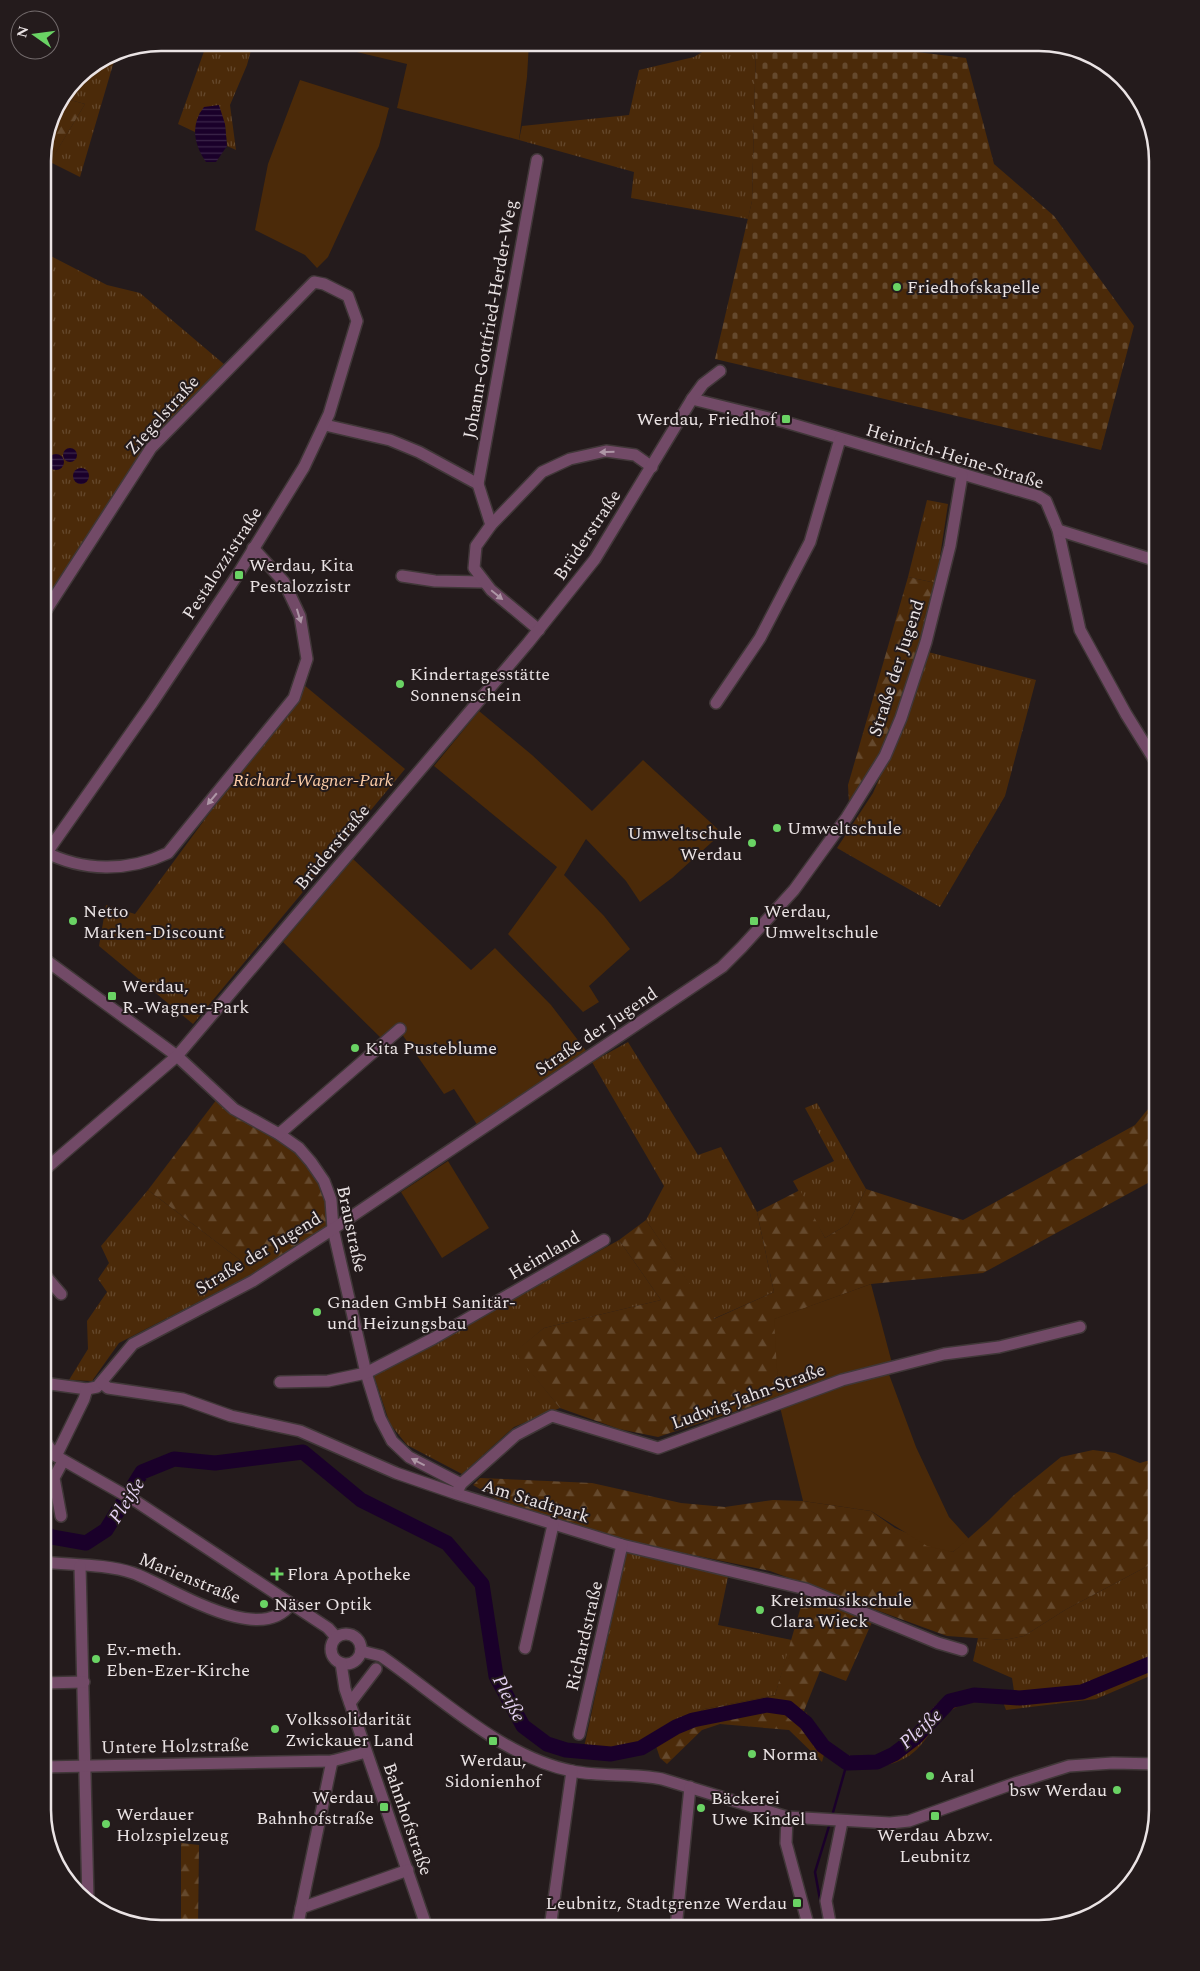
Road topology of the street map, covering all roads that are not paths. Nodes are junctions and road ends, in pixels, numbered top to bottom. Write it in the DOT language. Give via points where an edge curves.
graph roads {
  1 [pos="537,160"];
  2 [pos="314,282"];
  3 [pos="720,371"];
  4 [pos="692,399"];
  5 [pos="324,426"];
  6 [pos="840,439"];
  7 [pos="652,467"];
  8 [pos="962,475"];
  9 [pos="478,484"];
  10 [pos="491,525"];
  11 [pos="1058,530"];
  12 [pos="253,548"];
  13 [pos="1149,558"];
  14 [pos="402,576"];
  15 [pos="482,582"];
  16 [pos="51,603"];
  17 [pos="539,630"];
  18 [pos="716,703"];
  19 [pos="1149,750"];
  20 [pos="51,843"];
  21 [pos="51,856"];
  22 [pos="51,964"];
  23 [pos="400,1029"];
  24 [pos="177,1056"];
  25 [pos="278,1134"];
  26 [pos="51,1164"];
  27 [pos="333,1229"];
  28 [pos="604,1240"];
  29 [pos="51,1282"];
  30 [pos="61,1294"];
  31 [pos="1080,1327"];
  32 [pos="366,1373"];
  33 [pos="280,1382"];
  34 [pos="102,1383"];
  35 [pos="51,1384"];
  36 [pos="87,1389"];
  37 [pos="51,1450"];
  38 [pos="59,1459"];
  39 [pos="459,1489"];
  40 [pos="61,1516"];
  41 [pos="552,1525"];
  42 [pos="622,1545"];
  43 [pos="51,1563"];
  44 [pos="80,1566"];
  45 [pos="291,1604"];
  46 [pos="336,1637"];
  47 [pos="525,1648"];
  48 [pos="962,1650"];
  49 [pos="361,1651"];
  50 [pos="341,1664"];
  51 [pos="376,1669"];
  52 [pos="84,1682"];
  53 [pos="51,1683"];
  54 [pos="350,1704"];
  55 [pos="579,1734"];
  56 [pos="366,1752"];
  57 [pos="332,1761"];
  58 [pos="1149,1764"];
  59 [pos="84,1766"];
  60 [pos="51,1767"];
  61 [pos="572,1771"];
  62 [pos="690,1787"];
  63 [pos="787,1817"];
  64 [pos="839,1822"];
  65 [pos="408,1870"];
  66 [pos="88,1892"];
  67 [pos="301,1908"];
  68 [pos="299,1920"];
  69 [pos="424,1920"];
  70 [pos="551,1920"];
  71 [pos="677,1920"];
  72 [pos="807,1920"];
  73 [pos="830,1920"];
  1 -- 9 [label="street, Johann-Gottfried-Herder-Weg"];
  2 -- 5 [label="street, Pestalozzistraße" via="348,296 357,320"];
  2 -- 16 [label="street, Ziegelstraße" via="151,448"];
  3 -- 4 [label="street, Brüderstraße" via="703,384"];
  4 -- 6 [label="street, Heinrich-Heine-Straße"];
  4 -- 7 [label="street, Brüderstraße"];
  5 -- 9 [label="street" via="390,440 428,456"];
  5 -- 12 [label="street, Pestalozzistraße" via="304,467"];
  6 -- 8 [label="street, Heinrich-Heine-Straße"];
  6 -- 18 [label="street" via="810,542 760,638"];
  7 -- 10 [label="street, one-way" via="634,455 606,451 570,459 542,472"];
  7 -- 17 [label="street, Brüderstraße" via="595,559"];
  8 -- 11 [label="street, Heinrich-Heine-Straße" via="1038,496 1046,501"];
  8 -- 27 [label="street, Straße der Jugend" via="950,546 926,642 901,718 885,756 852,810 794,890 722,967"];
  9 -- 10 [label="street"];
  10 -- 15 [label="street" via="476,546 474,558 474,568"];
  11 -- 13 [label="street"];
  11 -- 19 [label="street, Heinrich-Heine-Straße" via="1080,630"];
  12 -- 20 [label="street, Pestalozzistraße" via="152,702"];
  12 -- 21 [label="street, one-way" via="284,582 300,616 307,659 294,698 168,853 148,863 119,867 86,867"];
  14 -- 15 [label="street" via="434,581"];
  15 -- 17 [label="street, one-way"];
  17 -- 24 [label="street, Brüderstraße"];
  22 -- 24 [label="street, Braustraße"];
  23 -- 25 [label="street"];
  24 -- 25 [label="street, Braustraße" via="234,1109"];
  24 -- 26 [label="street, Brüderstraße"];
  25 -- 27 [label="street, Braustraße" via="299,1148 324,1181 331,1200"];
  27 -- 32 [label="street, Braustraße"];
  27 -- 34 [label="street, Straße der Jugend" via="253,1281 133,1344"];
  28 -- 32 [label="street, Heimland" via="434,1338"];
  29 -- 30 [label="street"];
  31 -- 39 [label="street, Ludwig-Jahn-Straße" via="999,1348 944,1354 842,1380 658,1448 552,1416 516,1435"];
  32 -- 33 [label="street, Heimland" via="328,1381"];
  39 -- 32 [label="street, Braustraße, one-way" via="409,1457 392,1441 380,1418"];
  34 -- 36 [label="street, Straße der Jugend"];
  34 -- 39 [label="street, Am Stadtpark" via="108,1388 183,1399 231,1416 300,1431 396,1473"];
  35 -- 36 [label="street"];
  36 -- 38 [label="street"];
  37 -- 38 [label="street"];
  38 -- 40 [label="street" via="54,1478"];
  38 -- 45 [label="street" via="137,1502"];
  39 -- 41 [label="street, Am Stadtpark"];
  41 -- 42 [label="street, Am Stadtpark"];
  41 -- 47 [label="street"];
  42 -- 48 [label="street, Am Stadtpark" via="806,1589"];
  42 -- 55 [label="street, Richardstraße"];
  43 -- 44 [label="street, Marienstraße"];
  44 -- 45 [label="street, Marienstraße" via="132,1572 218,1613 248,1619 279,1614"];
  44 -- 52 [label="street"];
  45 -- 46 [label="street" via="328,1628"];
  46 -- 49 [label="street" via="352,1635 359,1642"];
  46 -- 50 [label="street" via="331,1644 331,1654"];
  49 -- 50 [label="street" via="352,1663"];
  49 -- 61 [label="street" via="381,1656 510,1746 539,1761"];
  50 -- 54 [label="street, Bahnhofstraße"];
  51 -- 54 [label="street"];
  52 -- 53 [label="street"];
  52 -- 59 [label="street"];
  54 -- 56 [label="street, Bahnhofstraße"];
  56 -- 57 [label="street, Untere Holzstraße"];
  56 -- 65 [label="street, Bahnhofstraße"];
  57 -- 59 [label="street, Untere Holzstraße"];
  57 -- 67 [label="street"];
  58 -- 64 [label="street" via="1081,1764 1033,1776 909,1821"];
  59 -- 60 [label="street, Untere Holzstraße"];
  59 -- 66 [label="street"];
  61 -- 62 [label="street" via="642,1775"];
  61 -- 70 [label="street"];
  62 -- 63 [label="street"];
  62 -- 71 [label="street"];
  63 -- 64 [label="street"];
  63 -- 72 [label="street" via="786,1843"];
  64 -- 73 [label="street" via="826,1901"];
  65 -- 67 [label="street"];
  65 -- 69 [label="street, Bahnhofstraße"];
  67 -- 68 [label="street"];
}
